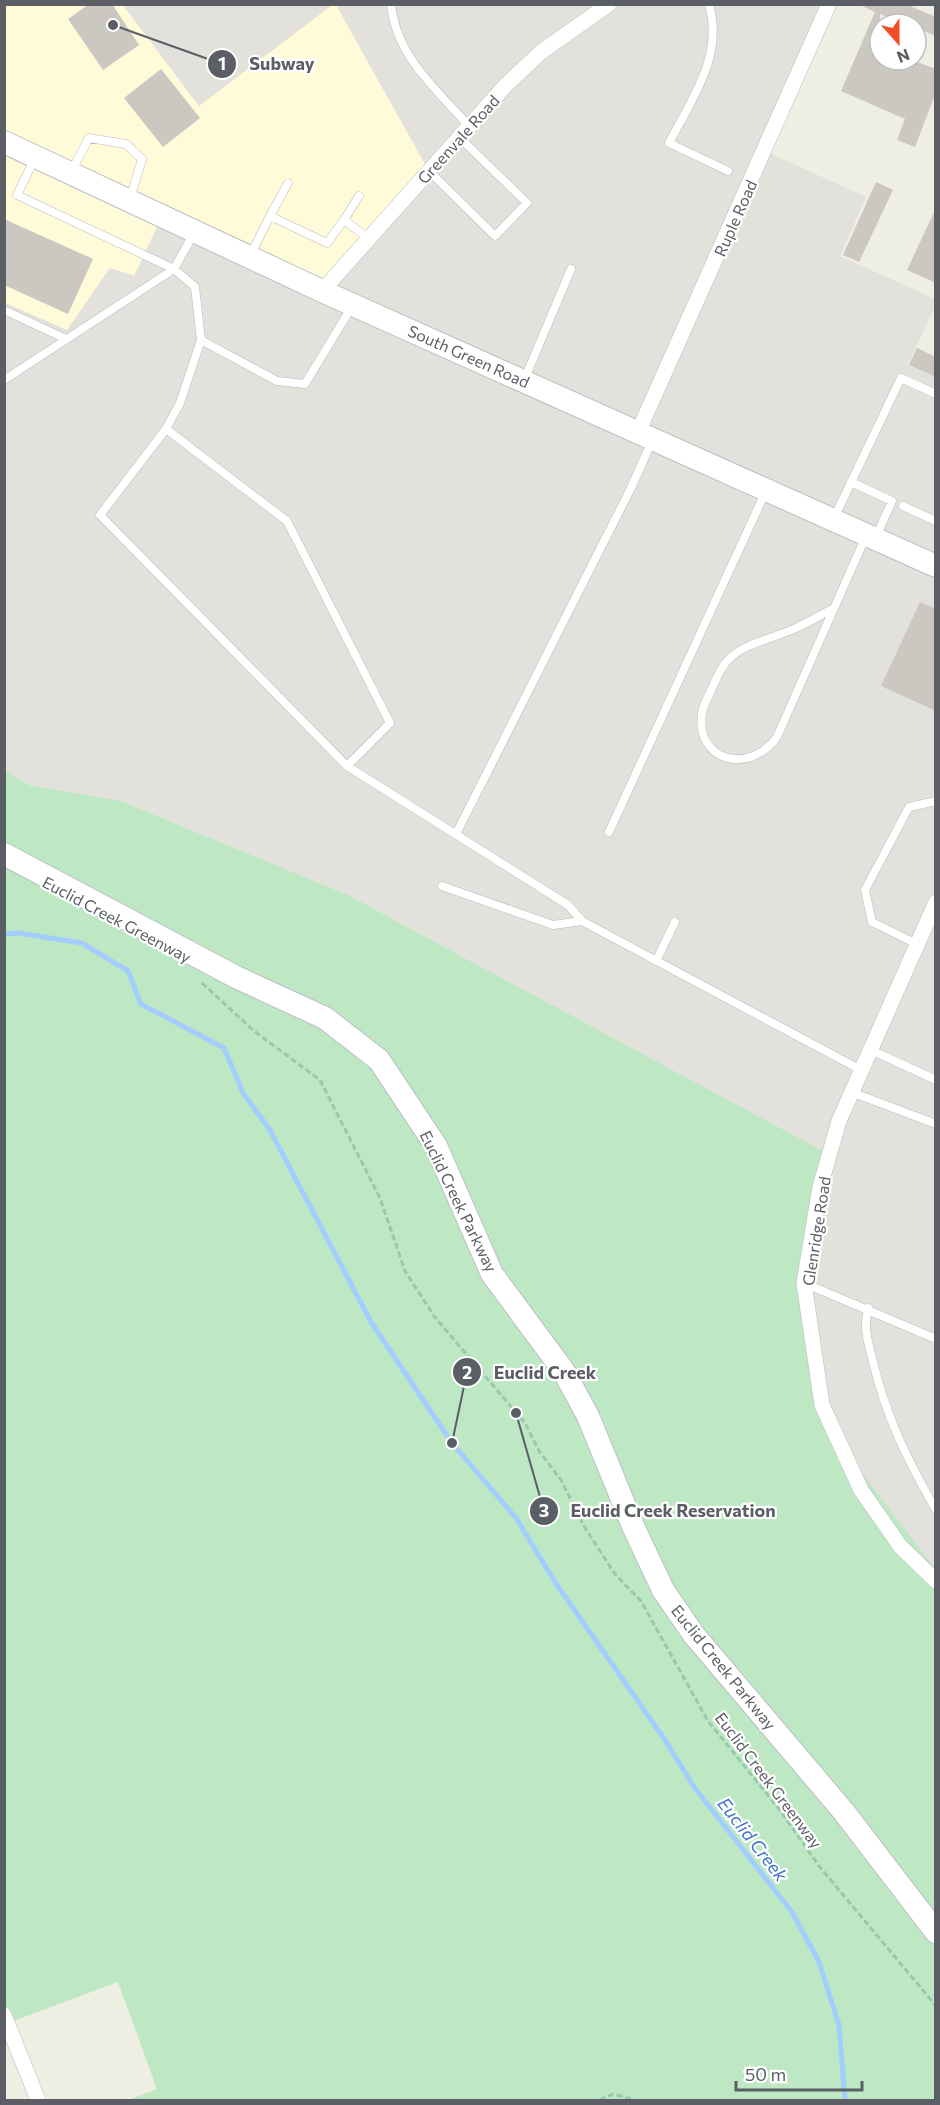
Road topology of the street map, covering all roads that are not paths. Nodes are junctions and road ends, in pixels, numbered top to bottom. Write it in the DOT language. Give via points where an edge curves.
graph roads {
  1 [pos="391,4"];
  2 [pos="609,4"];
  3 [pos="709,4"];
  4 [pos="829,4"];
  5 [pos="464,131"];
  6 [pos="4,142"];
  7 [pos="36,157"];
  8 [pos="429,171"];
  9 [pos="728,171"];
  10 [pos="70,173"];
  11 [pos="288,183"];
  12 [pos="359,196"];
  13 [pos="129,201"];
  14 [pos="270,216"];
  15 [pos="344,220"];
  16 [pos="195,231"];
  17 [pos="369,238"];
  18 [pos="249,257"];
  19 [pos="174,269"];
  20 [pos="571,269"];
  21 [pos="322,291"];
  22 [pos="353,305"];
  23 [pos="4,310"];
  24 [pos="66,339"];
  25 [pos="201,340"];
  26 [pos="4,380"];
  27 [pos="524,380"];
  28 [pos="936,394"];
  29 [pos="166,429"];
  30 [pos="646,434"];
  31 [pos="851,482"];
  32 [pos="766,489"];
  33 [pos="903,506"];
  34 [pos="834,519"];
  35 [pos="936,521"];
  36 [pos="871,536"];
  37 [pos="934,561"];
  38 [pos="834,608"];
  39 [pos="347,766"];
  40 [pos="936,801"];
  41 [pos="609,832"];
  42 [pos="456,834"];
  43 [pos="4,854"];
  44 [pos="442,886"];
  45 [pos="936,902"];
  46 [pos="582,921"];
  47 [pos="675,922"];
  48 [pos="917,944"];
  49 [pos="656,961"];
  50 [pos="869,1049"];
  51 [pos="861,1070"];
  52 [pos="936,1080"];
  53 [pos="851,1092"];
  54 [pos="936,1124"];
  55 [pos="804,1282"];
  56 [pos="868,1308"];
  57 [pos="936,1339"];
  58 [pos="936,1510"];
  59 [pos="936,1581"];
  60 [pos="936,1932"];
  61 [pos="4,2015"];
  62 [pos="38,2100"];
  1 -- 5 [label="lane" via="393,27 415,66"];
  2 -- 5 [label="street, Greenvale Road" via="541,52"];
  3 -- 9 [label="lane" via="714,21 713,54 669,143"];
  4 -- 30 [label="street, Ruple Road"];
  5 -- 8 [label="street, Greenvale Road"];
  5 -- 8 [label="lane" via="527,203 495,236"];
  6 -- 7 [label="street, South Green Road"];
  7 -- 10 [label="street, South Green Road"];
  7 -- 19 [label="lane" via="17,195"];
  8 -- 17 [label="street, Greenvale Road"];
  10 -- 13 [label="street, South Green Road"];
  10 -- 13 [label="lane" via="89,138 126,144 142,159"];
  11 -- 14 [label="lane"];
  12 -- 15 [label="lane"];
  13 -- 16 [label="street, South Green Road"];
  14 -- 15 [label="lane" via="327,243"];
  14 -- 18 [label="lane"];
  15 -- 17 [label="lane"];
  16 -- 18 [label="street, South Green Road"];
  16 -- 19 [label="lane"];
  17 -- 21 [label="street, Greenvale Road"];
  18 -- 21 [label="street, South Green Road"];
  19 -- 24 [label="lane"];
  19 -- 25 [label="lane" via="195,287"];
  20 -- 27 [label="lane"];
  21 -- 22 [label="street, South Green Road"];
  22 -- 25 [label="lane" via="305,384 277,381"];
  22 -- 27 [label="street, South Green Road"];
  23 -- 24 [label="lane"];
  24 -- 26 [label="lane"];
  25 -- 29 [label="lane" via="180,403"];
  27 -- 30 [label="street, South Green Road"];
  28 -- 31 [label="lane" via="901,378"];
  29 -- 39 [label="lane" via="287,521 390,723"];
  29 -- 39 [label="lane" via="100,515"];
  30 -- 32 [label="street, South Green Road"];
  30 -- 42 [label="lane" via="631,488"];
  31 -- 34 [label="lane"];
  31 -- 36 [label="lane" via="892,501"];
  32 -- 34 [label="street, South Green Road"];
  32 -- 41 [label="lane"];
  33 -- 35 [label="lane"];
  34 -- 36 [label="street, South Green Road"];
  36 -- 37 [label="street, South Green Road"];
  36 -- 38 [label="lane"];
  38 -- 38 [label="lane" via="777,737 768,749 742,760 716,753 706,742 702,712 730,658"];
  39 -- 42 [label="lane"];
  40 -- 48 [label="lane" via="909,807 865,890 872,922"];
  42 -- 46 [label="lane" via="568,905"];
  43 -- 60 [label="street, Euclid Creek Parkway" via="236,977 325,1018 379,1060 436,1146 492,1274 563,1370 583,1407 663,1590 694,1635 844,1812"];
  44 -- 46 [label="lane" via="553,925"];
  45 -- 48 [label="street, Glenridge Road"];
  46 -- 49 [label="lane"];
  47 -- 49 [label="lane"];
  48 -- 50 [label="street, Glenridge Road"];
  49 -- 51 [label="lane"];
  50 -- 51 [label="street, Glenridge Road"];
  50 -- 52 [label="lane"];
  51 -- 53 [label="street, Glenridge Road"];
  53 -- 54 [label="lane"];
  53 -- 55 [label="street, Glenridge Road" via="820,1187"];
  55 -- 56 [label="lane"];
  55 -- 59 [label="street, Glenridge Road" via="822,1405 861,1490 900,1546"];
  56 -- 57 [label="lane"];
  56 -- 58 [label="lane" via="864,1326 883,1404 903,1451"];
  61 -- 62 [label="street"];
}
